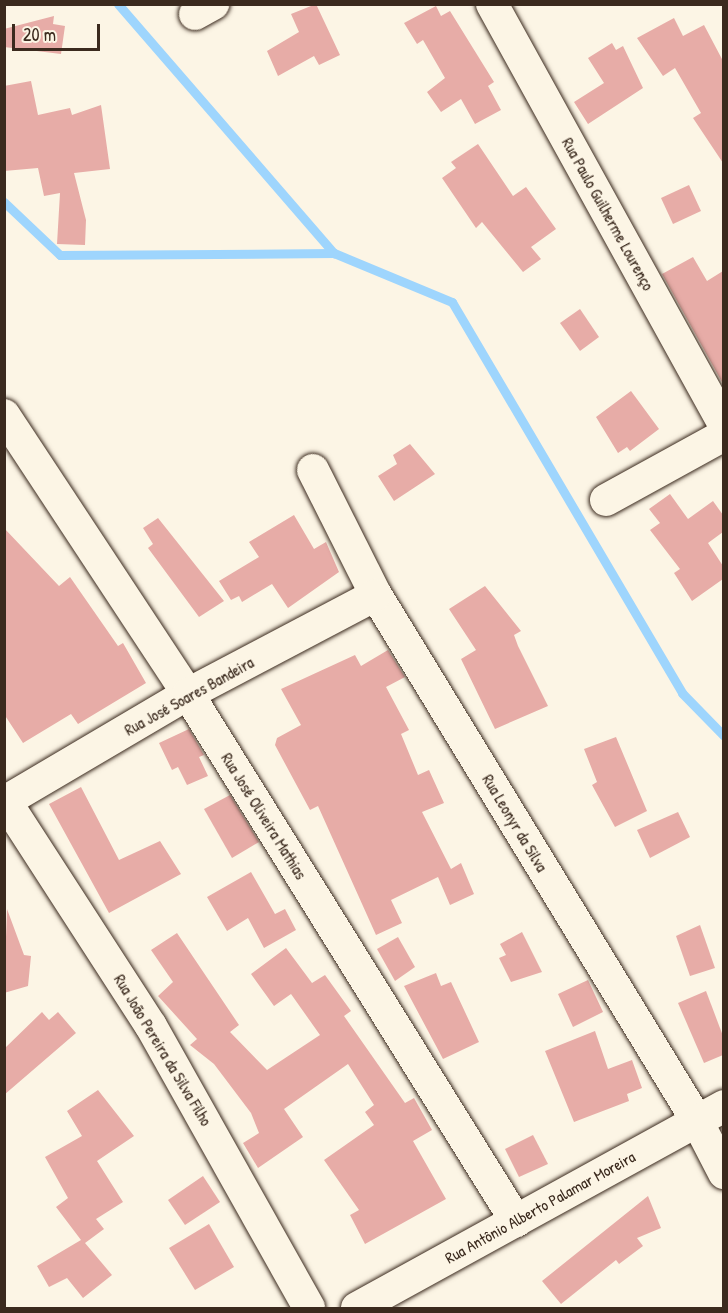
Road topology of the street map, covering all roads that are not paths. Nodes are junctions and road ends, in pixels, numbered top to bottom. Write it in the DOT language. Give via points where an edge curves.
graph roads {
  1 [pos="492,4"];
  2 [pos="4,415"];
  3 [pos="723,424"];
  4 [pos="723,435"];
  5 [pos="313,470"];
  6 [pos="606,500"];
  7 [pos="376,595"];
  8 [pos="188,694"];
  9 [pos="5,800"];
  10 [pos="710,1112"];
  11 [pos="723,1173"];
  12 [pos="516,1221"];
  13 [pos="309,1308"];
  14 [pos="357,1308"];
  1 -- 3 [label="street, Rua Paulo Guilherme Lourenço"];
  2 -- 8 [label="street, Rua José Oliveira Mathias"];
  4 -- 6 [label="street"];
  5 -- 7 [label="street, Rua Leonyr da Silva"];
  7 -- 8 [label="street, Rua José Soares Bandeira"];
  7 -- 10 [label="street, Rua Leonyr da Silva"];
  8 -- 9 [label="street, Rua José Soares Bandeira"];
  8 -- 12 [label="street, Rua José Oliveira Mathias"];
  9 -- 13 [label="street, Rua João Pereira da Silva Filho" via="151,1026"];
  10 -- 11 [label="street, Rua Leonyr da Silva"];
  10 -- 12 [label="street, Rua Antônio Alberto Palamar Moreira"];
  12 -- 14 [label="street, Rua Antônio Alberto Palamar Moreira"];
}
